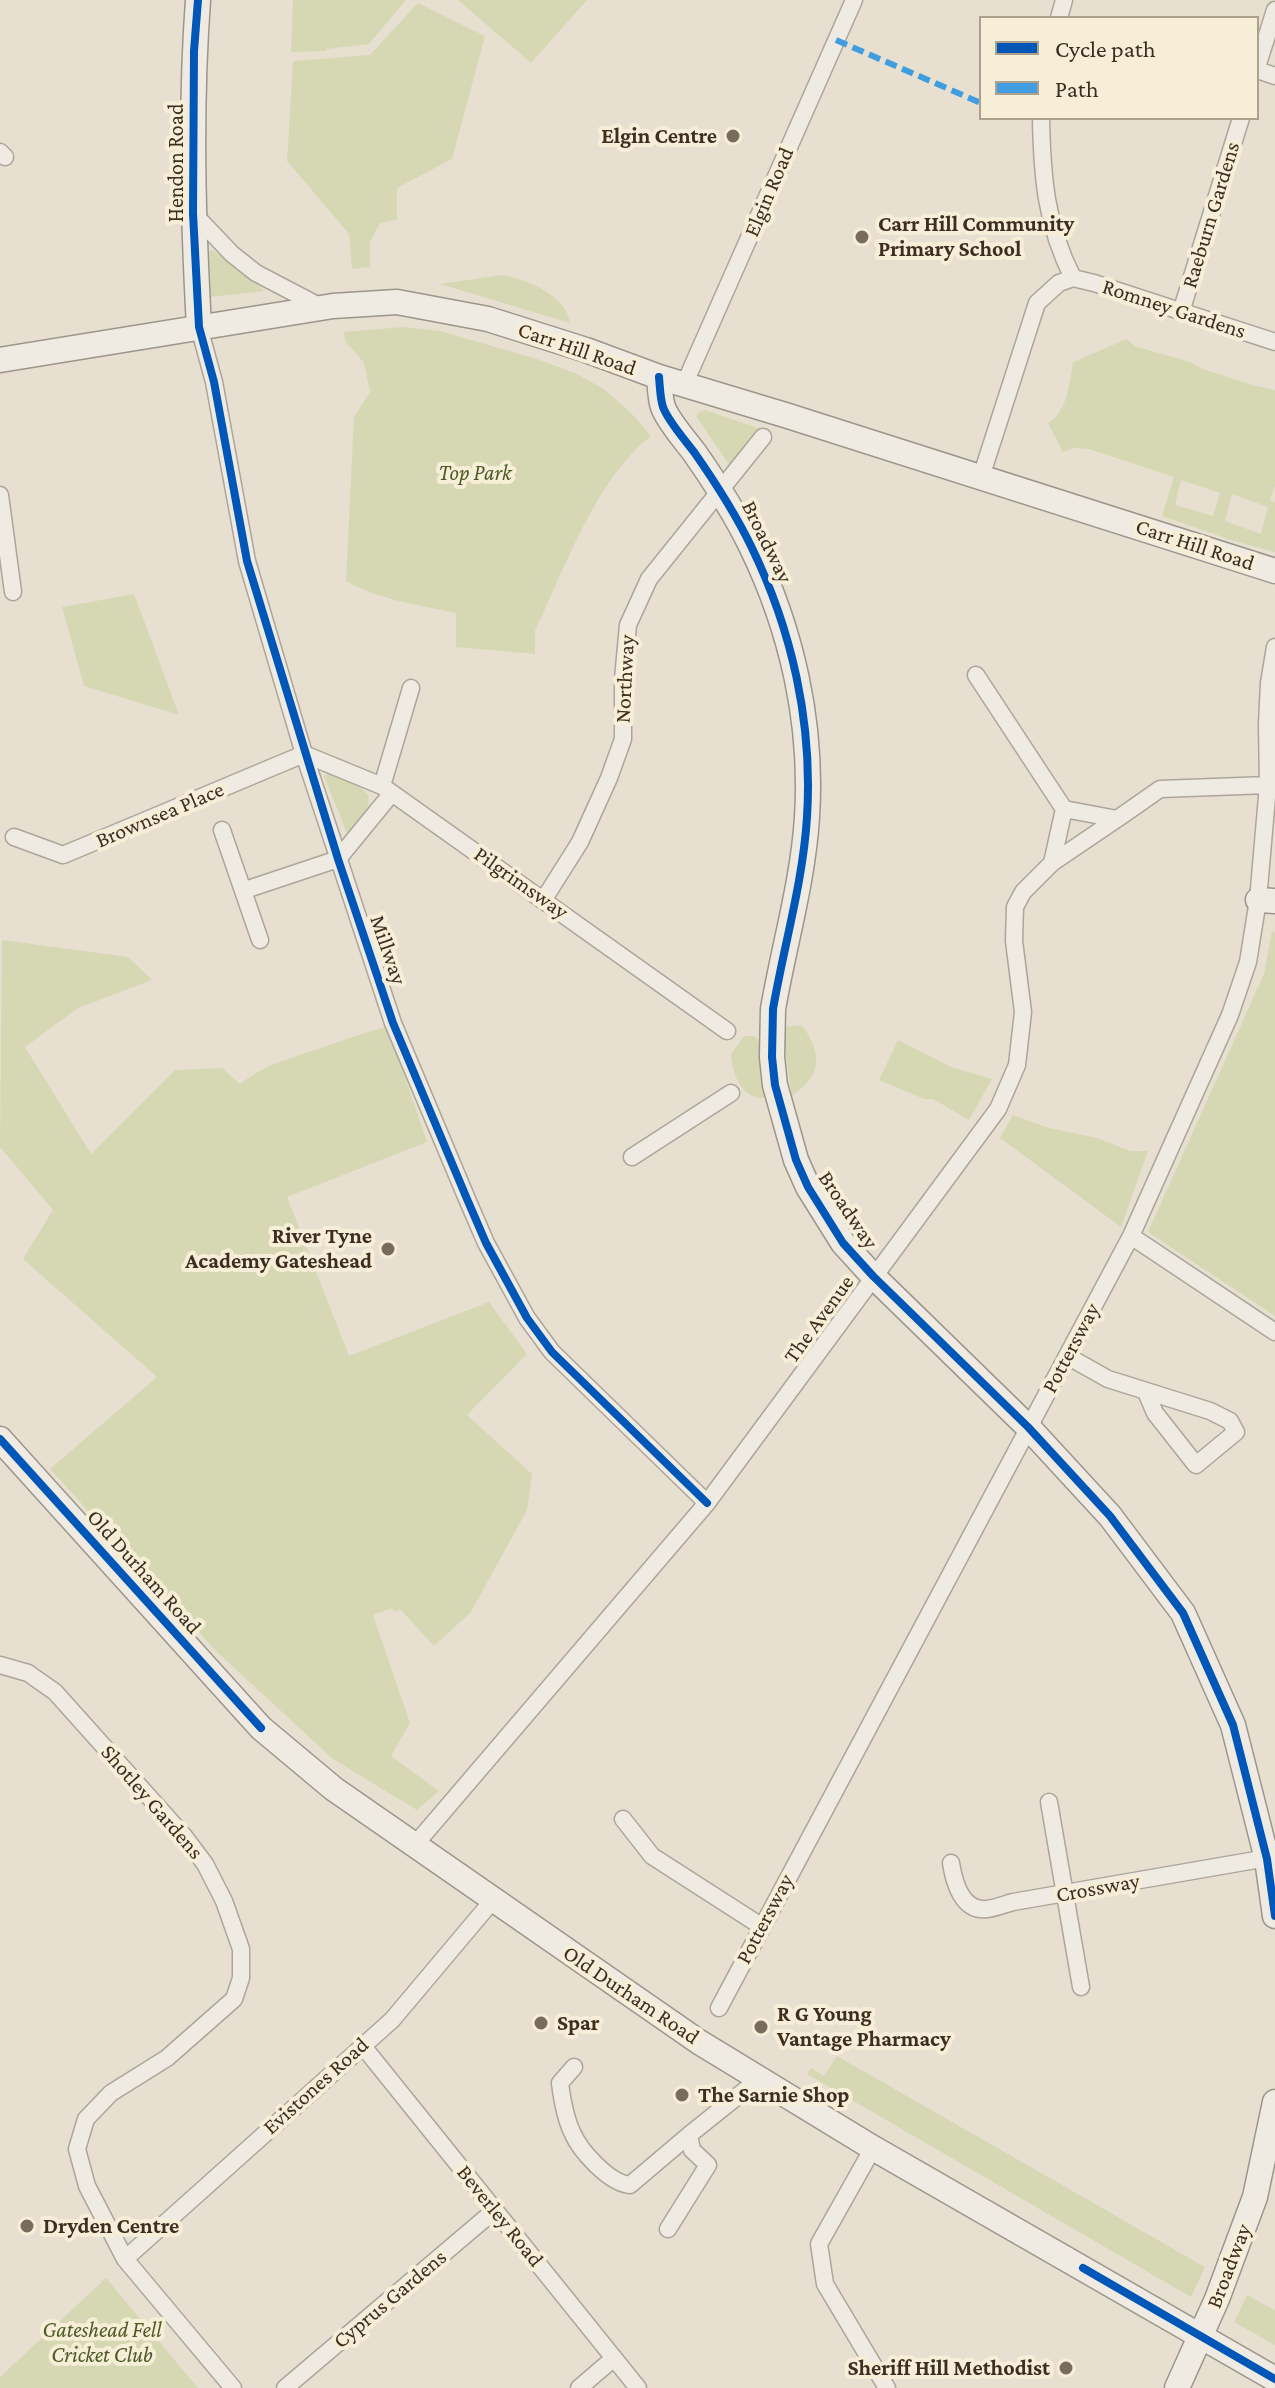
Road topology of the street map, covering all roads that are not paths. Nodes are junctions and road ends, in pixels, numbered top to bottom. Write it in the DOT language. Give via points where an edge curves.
graph roads {
  1 [pos="198,0"];
  2 [pos="854,0"];
  3 [pos="1275,10"];
  4 [pos="1259,62"];
  5 [pos="1041,120"];
  6 [pos="1240,120"];
  7 [pos="193,213"];
  8 [pos="1073,278"];
  9 [pos="321,307"];
  10 [pos="1181,312"];
  11 [pos="199,327"];
  12 [pos="1275,342"];
  13 [pos="0,360"];
  14 [pos="659,377"];
  15 [pos="684,385"];
  16 [pos="763,437"];
  17 [pos="981,477"];
  18 [pos="720,489"];
  19 [pos="0,495"];
  20 [pos="1275,571"];
  21 [pos="13,592"];
  22 [pos="1275,647"];
  23 [pos="976,675"];
  24 [pos="411,688"];
  25 [pos="304,754"];
  26 [pos="1268,785"];
  27 [pos="387,790"];
  28 [pos="1064,809"];
  29 [pos="1117,819"];
  30 [pos="222,830"];
  31 [pos="14,837"];
  32 [pos="338,859"];
  33 [pos="1052,863"];
  34 [pos="245,890"];
  35 [pos="544,899"];
  36 [pos="1267,900"];
  37 [pos="260,940"];
  38 [pos="727,1031"];
  39 [pos="731,1093"];
  40 [pos="632,1157"];
  41 [pos="1131,1236"];
  42 [pos="873,1276"];
  43 [pos="1275,1332"];
  44 [pos="1067,1356"];
  45 [pos="1146,1392"];
  46 [pos="1028,1427"];
  47 [pos="0,1439"];
  48 [pos="707,1503"];
  49 [pos="0,1665"];
  50 [pos="1049,1802"];
  51 [pos="623,1819"];
  52 [pos="413,1847"];
  53 [pos="1271,1858"];
  54 [pos="951,1863"];
  55 [pos="1065,1894"];
  56 [pos="493,1900"];
  57 [pos="1275,1916"];
  58 [pos="761,1926"];
  59 [pos="1081,1987"];
  60 [pos="719,2008"];
  61 [pos="362,2045"];
  62 [pos="574,2067"];
  63 [pos="759,2079"];
  64 [pos="1275,2102"];
  65 [pos="689,2135"];
  66 [pos="873,2148"];
  67 [pos="495,2210"];
  68 [pos="668,2229"];
  69 [pos="125,2259"];
  70 [pos="1200,2336"];
  71 [pos="614,2358"];
  72 [pos="1275,2379"];
  73 [pos="233,2388"];
  74 [pos="285,2388"];
  75 [pos="579,2388"];
  76 [pos="638,2388"];
  77 [pos="887,2388"];
  78 [pos="1177,2388"];
  1 -- 7 [label="street, Hendon Road"];
  2 -- 15 [label="street, Elgin Road"];
  3 -- 4 [label="street"];
  5 -- 8 [label="street" via="1050,221"];
  6 -- 10 [label="street, Raeburn Gardens"];
  7 -- 9 [label="street, Hendon Road" via="256,273"];
  7 -- 11 [label="street, Hendon Road"];
  8 -- 10 [label="street, Romney Gardens"];
  8 -- 17 [label="street" via="1037,303"];
  9 -- 11 [label="street, Carr Hill Road"];
  9 -- 14 [label="street, Carr Hill Road" via="397,302 488,319"];
  10 -- 12 [label="street, Romney Gardens"];
  11 -- 13 [label="street, Carr Hill Road"];
  11 -- 25 [label="street, Millway" via="247,561"];
  14 -- 15 [label="street, Carr Hill Road"];
  14 -- 18 [label="street, Broadway" via="663,409"];
  15 -- 17 [label="street, Carr Hill Road"];
  16 -- 18 [label="street, Northway"];
  17 -- 20 [label="street, Carr Hill Road"];
  18 -- 35 [label="street, Northway" via="649,579 628,625 623,739 580,842"];
  18 -- 42 [label="street, Broadway" via="774,595 804,719 807,818 773,1009 775,1085 808,1187 843,1243"];
  19 -- 21 [label="street"];
  22 -- 26 [label="street, Pottersway" via="1269,683"];
  23 -- 28 [label="street"];
  24 -- 27 [label="street"];
  25 -- 27 [label="street, Pilgrimsway"];
  25 -- 31 [label="street, Brownsea Place" via="63,855"];
  25 -- 32 [label="street, Millway"];
  26 -- 29 [label="street, The Avenue" via="1160,789"];
  26 -- 36 [label="street, Pottersway"];
  27 -- 32 [label="street"];
  27 -- 35 [label="street, Pilgrimsway"];
  28 -- 29 [label="street"];
  28 -- 33 [label="street"];
  29 -- 33 [label="street, The Avenue"];
  30 -- 34 [label="street"];
  32 -- 34 [label="street"];
  32 -- 48 [label="street, Millway" via="393,1023 473,1214 527,1318 552,1352"];
  33 -- 42 [label="street, The Avenue" via="1015,907 1023,1012 1017,1065 998,1109"];
  34 -- 37 [label="street"];
  35 -- 38 [label="street, Pilgrimsway"];
  36 -- 41 [label="street, Pottersway" via="1230,1015"];
  39 -- 40 [label="street"];
  41 -- 43 [label="street"];
  41 -- 44 [label="street, Pottersway"];
  42 -- 46 [label="street, Broadway"];
  42 -- 48 [label="street, The Avenue"];
  44 -- 45 [label="street"];
  44 -- 46 [label="street, Pottersway"];
  45 -- 45 [label="street" via="1210,1411 1230,1421 1236,1432 1196,1465 1155,1413"];
  46 -- 53 [label="street, Broadway" via="1110,1516 1183,1613 1233,1725"];
  46 -- 58 [label="street, Pottersway"];
  47 -- 52 [label="street, Old Durham Road" via="261,1728"];
  48 -- 52 [label="street, The Avenue"];
  49 -- 69 [label="street, Shotley Gardens" via="28,1673 55,1692 184,1836 224,1901 241,1949 241,1978 234,1999 167,2058 111,2093 86,2119 77,2149 87,2186"];
  50 -- 55 [label="street"];
  51 -- 58 [label="street" via="652,1856"];
  52 -- 56 [label="street, Old Durham Road"];
  53 -- 55 [label="street, Crossway"];
  53 -- 57 [label="street, Broadway"];
  54 -- 55 [label="street, Crossway" via="955,1887 966,1901 984,1910"];
  55 -- 59 [label="street"];
  56 -- 61 [label="street, Evistones Road" via="392,2020"];
  56 -- 63 [label="street, Old Durham Road"];
  58 -- 60 [label="street, Pottersway"];
  61 -- 67 [label="street, Beverley Road"];
  61 -- 69 [label="street, Evistones Road"];
  62 -- 65 [label="street" via="560,2083 572,2134 604,2174 620,2184 630,2185"];
  63 -- 65 [label="street"];
  63 -- 66 [label="street, Old Durham Road"];
  64 -- 70 [label="street, Broadway" via="1255,2197"];
  65 -- 68 [label="street" via="692,2150 708,2165"];
  66 -- 70 [label="street, Old Durham Road"];
  66 -- 77 [label="street" via="819,2244 825,2284"];
  67 -- 71 [label="street, Beverley Road"];
  67 -- 74 [label="street, Cyprus Gardens"];
  69 -- 73 [label="street"];
  70 -- 72 [label="street, Old Durham Road"];
  70 -- 78 [label="street, Broadway"];
  71 -- 75 [label="street"];
  71 -- 76 [label="street, Beverley Road"];
}
